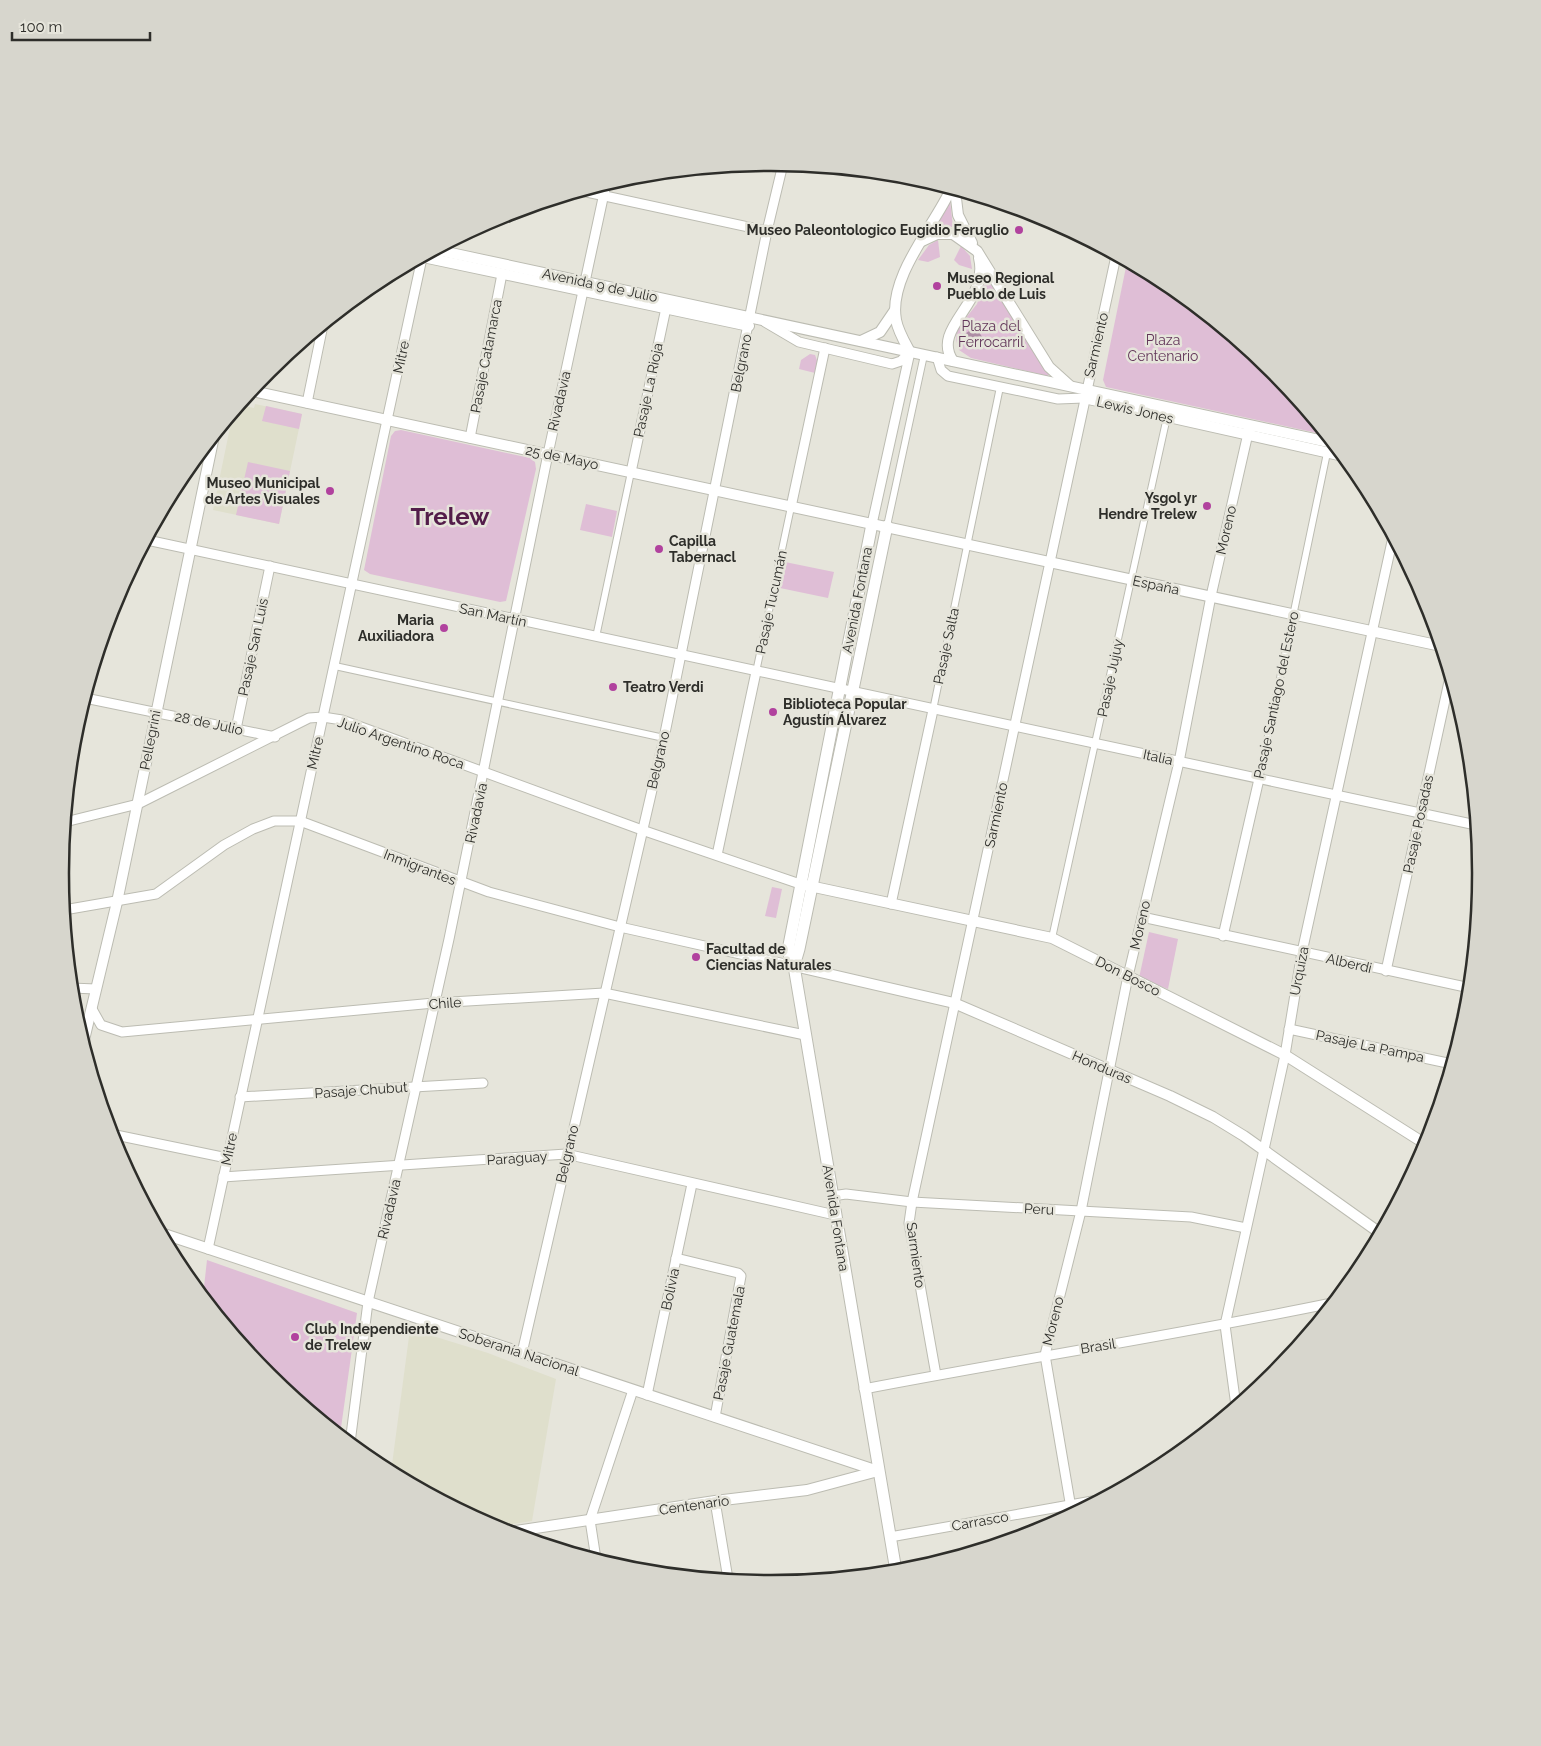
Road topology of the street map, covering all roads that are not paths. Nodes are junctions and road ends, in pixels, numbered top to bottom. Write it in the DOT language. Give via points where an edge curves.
graph roads {
  1 [pos="781,171"];
  2 [pos="604,192"];
  3 [pos="594,194"];
  4 [pos="950,194"];
  5 [pos="603,196"];
  6 [pos="955,196"];
  7 [pos="767,231"];
  8 [pos="922,241"];
  9 [pos="977,250"];
  10 [pos="445,252"];
  11 [pos="432,259"];
  12 [pos="1115,262"];
  13 [pos="421,264"];
  14 [pos="502,274"];
  15 [pos="585,286"];
  16 [pos="666,308"];
  17 [pos="895,309"];
  18 [pos="763,321"];
  19 [pos="749,322"];
  20 [pos="321,334"];
  21 [pos="848,339"];
  22 [pos="861,342"];
  23 [pos="828,349"];
  24 [pos="910,352"];
  25 [pos="924,354"];
  26 [pos="937,358"];
  27 [pos="953,361"];
  28 [pos="1018,376"];
  29 [pos="1000,387"];
  30 [pos="1072,387"];
  31 [pos="259,393"];
  32 [pos="1085,394"];
  33 [pos="307,403"];
  34 [pos="1167,417"];
  35 [pos="387,420"];
  36 [pos="1249,431"];
  37 [pos="470,438"];
  38 [pos="1324,442"];
  39 [pos="211,450"];
  40 [pos="1327,453"];
  41 [pos="548,454"];
  42 [pos="1333,454"];
  43 [pos="631,472"];
  44 [pos="715,490"];
  45 [pos="791,507"];
  46 [pos="872,524"];
  47 [pos="887,526"];
  48 [pos="153,541"];
  49 [pos="968,544"];
  50 [pos="1391,546"];
  51 [pos="190,549"];
  52 [pos="1049,561"];
  53 [pos="270,566"];
  54 [pos="1132,579"];
  55 [pos="352,584"];
  56 [pos="1211,596"];
  57 [pos="1293,614"];
  58 [pos="514,619"];
  59 [pos="1371,631"];
  60 [pos="596,637"];
  61 [pos="1434,645"];
  62 [pos="680,656"];
  63 [pos="335,666"];
  64 [pos="756,672"];
  65 [pos="1447,689"];
  66 [pos="839,690"];
  67 [pos="854,693"];
  68 [pos="91,699"];
  69 [pos="497,702"];
  70 [pos="933,710"];
  71 [pos="156,712"];
  72 [pos="323,717"];
  73 [pos="236,728"];
  74 [pos="1015,728"];
  75 [pos="275,737"];
  76 [pos="664,738"];
  77 [pos="1095,744"];
  78 [pos="1179,762"];
  79 [pos="484,772"];
  80 [pos="1259,779"];
  81 [pos="1336,796"];
  82 [pos="138,804"];
  83 [pos="1421,812"];
  84 [pos="71,821"];
  85 [pos="300,821"];
  86 [pos="1471,824"];
  87 [pos="642,830"];
  88 [pos="717,855"];
  89 [pos="461,883"];
  90 [pos="800,884"];
  91 [pos="812,887"];
  92 [pos="117,902"];
  93 [pos="891,904"];
  94 [pos="70,909"];
  95 [pos="1142,917"];
  96 [pos="972,920"];
  97 [pos="620,927"];
  98 [pos="1223,936"];
  99 [pos="1052,938"];
  100 [pos="1302,952"];
  101 [pos="794,966"];
  102 [pos="1386,971"];
  103 [pos="1128,976"];
  104 [pos="1463,987"];
  105 [pos="79,988"];
  106 [pos="96,989"];
  107 [pos="604,993"];
  108 [pos="434,1003"];
  109 [pos="954,1003"];
  110 [pos="92,1009"];
  111 [pos="257,1019"];
  112 [pos="87,1029"];
  113 [pos="1289,1029"];
  114 [pos="806,1035"];
  115 [pos="1285,1055"];
  116 [pos="1446,1063"];
  117 [pos="1110,1070"];
  118 [pos="483,1083"];
  119 [pos="417,1086"];
  120 [pos="240,1097"];
  121 [pos="120,1136"];
  122 [pos="1420,1140"];
  123 [pos="1263,1149"];
  124 [pos="566,1154"];
  125 [pos="227,1158"];
  126 [pos="398,1166"];
  127 [pos="223,1177"];
  128 [pos="692,1184"];
  129 [pos="832,1196"];
  130 [pos="912,1202"];
  131 [pos="1081,1211"];
  132 [pos="835,1215"];
  133 [pos="1246,1228"];
  134 [pos="1375,1229"];
  135 [pos="171,1236"];
  136 [pos="208,1249"];
  137 [pos="676,1258"];
  138 [pos="368,1302"];
  139 [pos="1323,1305"];
  140 [pos="1225,1325"];
  141 [pos="522,1353"];
  142 [pos="1045,1355"];
  143 [pos="936,1375"];
  144 [pos="864,1389"];
  145 [pos="633,1390"];
  146 [pos="647,1394"];
  147 [pos="1235,1399"];
  148 [pos="715,1417"];
  149 [pos="351,1435"];
  150 [pos="878,1471"];
  151 [pos="715,1501"];
  152 [pos="1071,1507"];
  153 [pos="1063,1510"];
  154 [pos="590,1520"];
  155 [pos="524,1530"];
  156 [pos="890,1537"];
  157 [pos="595,1552"];
  158 [pos="895,1563"];
  159 [pos="727,1573"];
  1 -- 7 [label="street, Belgrano"];
  2 -- 5 [label="street, Rivadavia"];
  3 -- 5 [label="street"];
  4 -- 8 [label="street"];
  5 -- 7 [label="street"];
  5 -- 15 [label="street, Rivadavia"];
  6 -- 9 [label="street" via="961,224"];
  7 -- 19 [label="street, Belgrano"];
  8 -- 9 [label="street" via="937,234 953,234"];
  8 -- 17 [label="street" via="904,273"];
  9 -- 27 [label="street" via="980,269 976,290 949,334 947,350"];
  9 -- 30 [label="street" via="1049,367"];
  10 -- 15 [label="street, Avenida 9 de Julio"];
  11 -- 14 [label="street, Avenida 9 de Julio"];
  12 -- 32 [label="street, Sarmiento"];
  13 -- 35 [label="street, Mitre"];
  14 -- 15 [label="street, Avenida 9 de Julio"];
  14 -- 37 [label="street, Pasaje Catamarca"];
  15 -- 16 [label="street, Avenida 9 de Julio"];
  15 -- 19 [label="street, Avenida 9 de Julio"];
  15 -- 41 [label="street, Rivadavia"];
  16 -- 19 [label="street, Avenida 9 de Julio"];
  16 -- 43 [label="street, Pasaje La Rioja"];
  17 -- 22 [label="street" via="880,332"];
  17 -- 24 [label="street" via="898,328"];
  18 -- 19 [label="street, Avenida 9 de Julio"];
  18 -- 21 [label="street, Avenida 9 de Julio"];
  18 -- 23 [label="street, Avenida 9 de Julio" via="793,339"];
  19 -- 44 [label="street, Belgrano"];
  20 -- 33 [label="street"];
  21 -- 22 [label="street, Avenida 9 de Julio"];
  21 -- 23 [label="street"];
  22 -- 24 [label="street, Avenida 9 de Julio"];
  23 -- 24 [label="street, Avenida 9 de Julio" via="892,364"];
  23 -- 45 [label="street, Pasaje Tucumán"];
  24 -- 25 [label="street, Lewis Jones"];
  24 -- 46 [label="street, Avenida Fontana"];
  25 -- 26 [label="street, Lewis Jones"];
  25 -- 47 [label="street"];
  26 -- 27 [label="street, Lewis Jones"];
  26 -- 29 [label="street, Lewis Jones" via="941,370 948,376"];
  27 -- 28 [label="street, Lewis Jones"];
  28 -- 29 [label="street"];
  28 -- 30 [label="street, Lewis Jones"];
  29 -- 32 [label="street, Lewis Jones" via="1058,399"];
  29 -- 49 [label="street, Pasaje Salta"];
  30 -- 32 [label="street, Lewis Jones"];
  31 -- 33 [label="street, 25 de Mayo"];
  32 -- 34 [label="street, Lewis Jones"];
  32 -- 36 [label="street, Lewis Jones"];
  32 -- 52 [label="street, Sarmiento"];
  33 -- 35 [label="street, 25 de Mayo"];
  34 -- 36 [label="street, Lewis Jones"];
  34 -- 54 [label="street, Pasaje Jujuy"];
  35 -- 37 [label="street, 25 de Mayo"];
  35 -- 55 [label="street, Mitre"];
  36 -- 38 [label="street, Lewis Jones"];
  36 -- 40 [label="street, Lewis Jones"];
  36 -- 56 [label="street, Moreno"];
  37 -- 41 [label="street, 25 de Mayo"];
  39 -- 51 [label="street, Pellegrini"];
  40 -- 42 [label="street, Lewis Jones"];
  40 -- 57 [label="street, Pasaje Santiago del Estero"];
  41 -- 43 [label="street, 25 de Mayo"];
  41 -- 58 [label="street, Rivadavia"];
  43 -- 44 [label="street, 25 de Mayo"];
  43 -- 60 [label="street"];
  44 -- 45 [label="street, 25 de Mayo"];
  44 -- 62 [label="street, Belgrano"];
  45 -- 46 [label="street, 25 de Mayo"];
  45 -- 64 [label="street, Pasaje Tucumán"];
  46 -- 47 [label="street, España"];
  46 -- 66 [label="main road, Avenida Fontana"];
  47 -- 49 [label="street, España"];
  47 -- 67 [label="main road, Avenida Fontana"];
  48 -- 51 [label="street, San Martín"];
  49 -- 52 [label="street, España"];
  49 -- 70 [label="street, Pasaje Salta"];
  50 -- 59 [label="street, Urquiza"];
  51 -- 53 [label="street, San Martín"];
  51 -- 71 [label="street, Pellegrini"];
  52 -- 54 [label="street, España"];
  52 -- 74 [label="street, Sarmiento"];
  53 -- 55 [label="street, San Martín"];
  53 -- 73 [label="street, Pasaje San Luis"];
  54 -- 56 [label="street, España"];
  54 -- 77 [label="street, Pasaje Jujuy"];
  55 -- 58 [label="street, San Martín"];
  55 -- 63 [label="street, Mitre"];
  56 -- 57 [label="street, España"];
  56 -- 78 [label="street, Moreno"];
  57 -- 59 [label="street, España"];
  57 -- 80 [label="street, Pasaje Santiago del Estero"];
  58 -- 60 [label="street, San Martín"];
  58 -- 69 [label="street, Rivadavia"];
  59 -- 61 [label="street, España"];
  59 -- 81 [label="street, Urquiza"];
  60 -- 62 [label="street, San Martín"];
  62 -- 64 [label="street, San Martín"];
  62 -- 76 [label="street, Belgrano"];
  63 -- 69 [label="street"];
  63 -- 72 [label="street, Mitre"];
  64 -- 66 [label="street, San Martín"];
  64 -- 88 [label="street, Pasaje Tucumán"];
  65 -- 83 [label="street, Pasaje Posadas"];
  66 -- 67 [label="street, Italia"];
  66 -- 90 [label="main road, Avenida Fontana"];
  67 -- 70 [label="street, Italia"];
  67 -- 91 [label="main road, Avenida Fontana"];
  68 -- 71 [label="street, 28 de Julio"];
  69 -- 76 [label="street"];
  69 -- 79 [label="street, Rivadavia"];
  70 -- 74 [label="street, Italia"];
  70 -- 93 [label="street, Pasaje Salta"];
  71 -- 73 [label="street, 28 de Julio"];
  71 -- 82 [label="street, Pellegrini"];
  72 -- 75 [label="street, Julio Argentino Roca" via="299,722"];
  72 -- 79 [label="street, Julio Argentino Roca" via="342,720"];
  72 -- 85 [label="street, Mitre"];
  73 -- 75 [label="street, 28 de Julio"];
  74 -- 77 [label="street, Italia"];
  74 -- 96 [label="street, Sarmiento"];
  75 -- 82 [label="street, Julio Argentino Roca"];
  76 -- 87 [label="street, Belgrano"];
  77 -- 78 [label="street, Italia"];
  77 -- 99 [label="street, Pasaje Jujuy"];
  78 -- 80 [label="street, Italia"];
  78 -- 95 [label="street, Moreno"];
  79 -- 87 [label="street, Julio Argentino Roca"];
  79 -- 89 [label="street, Rivadavia"];
  80 -- 81 [label="street, Italia"];
  80 -- 98 [label="street, Pasaje Santiago del Estero"];
  81 -- 83 [label="street, Italia"];
  81 -- 100 [label="street, Urquiza"];
  82 -- 84 [label="street, Julio Argentino Roca"];
  82 -- 92 [label="street, Pellegrini"];
  83 -- 86 [label="street, Italia"];
  83 -- 102 [label="street, Pasaje Posadas"];
  85 -- 89 [label="street, Inmigrantes"];
  85 -- 92 [label="street, Inmigrantes" via="274,822 253,828 156,894"];
  85 -- 111 [label="street, Mitre"];
  87 -- 88 [label="street, Julio Argentino Roca"];
  87 -- 97 [label="street, Belgrano"];
  88 -- 90 [label="street, Julio Argentino Roca"];
  89 -- 97 [label="street, Inmigrantes"];
  89 -- 108 [label="street, Rivadavia"];
  90 -- 91 [label="street, Don Bosco"];
  90 -- 101 [label="main road, Avenida Fontana" via="789,945"];
  91 -- 93 [label="street, Don Bosco"];
  91 -- 101 [label="main road, Avenida Fontana"];
  92 -- 94 [label="street, Inmigrantes"];
  92 -- 106 [label="street, Pellegrini"];
  93 -- 96 [label="street, Don Bosco"];
  95 -- 98 [label="street, Alberdi"];
  95 -- 103 [label="street, Moreno"];
  96 -- 99 [label="street, Don Bosco"];
  96 -- 109 [label="street, Sarmiento"];
  97 -- 101 [label="street, Inmigrantes"];
  97 -- 107 [label="street, Belgrano"];
  98 -- 100 [label="street, Alberdi"];
  99 -- 103 [label="street, Don Bosco"];
  100 -- 102 [label="street, Alberdi"];
  100 -- 113 [label="street, Urquiza"];
  101 -- 109 [label="street, Honduras"];
  101 -- 114 [label="main road, Avenida Fontana"];
  102 -- 104 [label="street, Alberdi"];
  103 -- 115 [label="street, Don Bosco"];
  103 -- 117 [label="street, Moreno"];
  105 -- 106 [label="street"];
  106 -- 110 [label="street, Pellegrini"];
  107 -- 108 [label="street, Chile"];
  107 -- 114 [label="street, Chile"];
  107 -- 124 [label="street, Belgrano"];
  108 -- 111 [label="street, Chile"];
  108 -- 119 [label="street, Rivadavia"];
  109 -- 117 [label="street, Honduras"];
  109 -- 130 [label="street, Sarmiento"];
  110 -- 111 [label="street, Chile" via="100,1025 122,1032"];
  110 -- 112 [label="street, Pellegrini"];
  111 -- 120 [label="street, Mitre"];
  113 -- 115 [label="street, Urquiza"];
  113 -- 116 [label="street, Pasaje La Pampa"];
  114 -- 129 [label="main road, Avenida Fontana"];
  115 -- 122 [label="street, Don Bosco"];
  115 -- 123 [label="street, Urquiza"];
  117 -- 123 [label="street, Honduras" via="1213,1117"];
  117 -- 131 [label="street, Moreno"];
  118 -- 119 [label="street, Pasaje Chubut"];
  119 -- 120 [label="street, Pasaje Chubut"];
  119 -- 126 [label="street, Rivadavia"];
  120 -- 125 [label="street, Mitre"];
  121 -- 125 [label="street"];
  123 -- 133 [label="street, Urquiza"];
  123 -- 134 [label="street, Honduras"];
  124 -- 126 [label="street, Paraguay"];
  124 -- 128 [label="street, Paraguay"];
  124 -- 141 [label="street, Belgrano"];
  125 -- 127 [label="street, Mitre"];
  126 -- 127 [label="street, Paraguay"];
  126 -- 138 [label="street, Rivadavia"];
  127 -- 136 [label="street, Mitre"];
  128 -- 132 [label="street, Paraguay"];
  128 -- 137 [label="street, Bolivia"];
  129 -- 130 [label="street, Peru" via="846,1194"];
  129 -- 132 [label="main road, Avenida Fontana"];
  130 -- 131 [label="street, Peru"];
  130 -- 143 [label="street, Sarmiento" via="909,1223"];
  131 -- 133 [label="street, Peru" via="1192,1217"];
  131 -- 142 [label="street, Moreno"];
  132 -- 144 [label="main road, Avenida Fontana"];
  133 -- 140 [label="street, Urquiza"];
  135 -- 136 [label="street, Soberanía Nacional"];
  136 -- 138 [label="street, Soberanía Nacional"];
  137 -- 146 [label="street, Bolivia"];
  137 -- 148 [label="street, Pasaje Guatemala" via="741,1276"];
  138 -- 141 [label="street, Soberanía Nacional"];
  138 -- 149 [label="street, Rivadavia"];
  139 -- 140 [label="street, Brasil"];
  140 -- 142 [label="street, Brasil"];
  140 -- 147 [label="street, Urquiza"];
  141 -- 145 [label="street, Soberanía Nacional"];
  142 -- 143 [label="street, Brasil"];
  142 -- 152 [label="street, Moreno"];
  143 -- 144 [label="street, Brasil"];
  144 -- 150 [label="main road, Avenida Fontana"];
  145 -- 146 [label="street, Soberanía Nacional"];
  145 -- 154 [label="street"];
  146 -- 148 [label="street, Soberanía Nacional"];
  148 -- 150 [label="street, Soberanía Nacional"];
  150 -- 151 [label="street, Centenario" via="821,1488"];
  150 -- 156 [label="main road, Avenida Fontana"];
  151 -- 154 [label="street, Centenario"];
  151 -- 159 [label="street"];
  153 -- 156 [label="street, Carrasco"];
  154 -- 155 [label="street, Centenario"];
  154 -- 157 [label="street"];
  156 -- 158 [label="main road, Avenida Fontana"];
}
